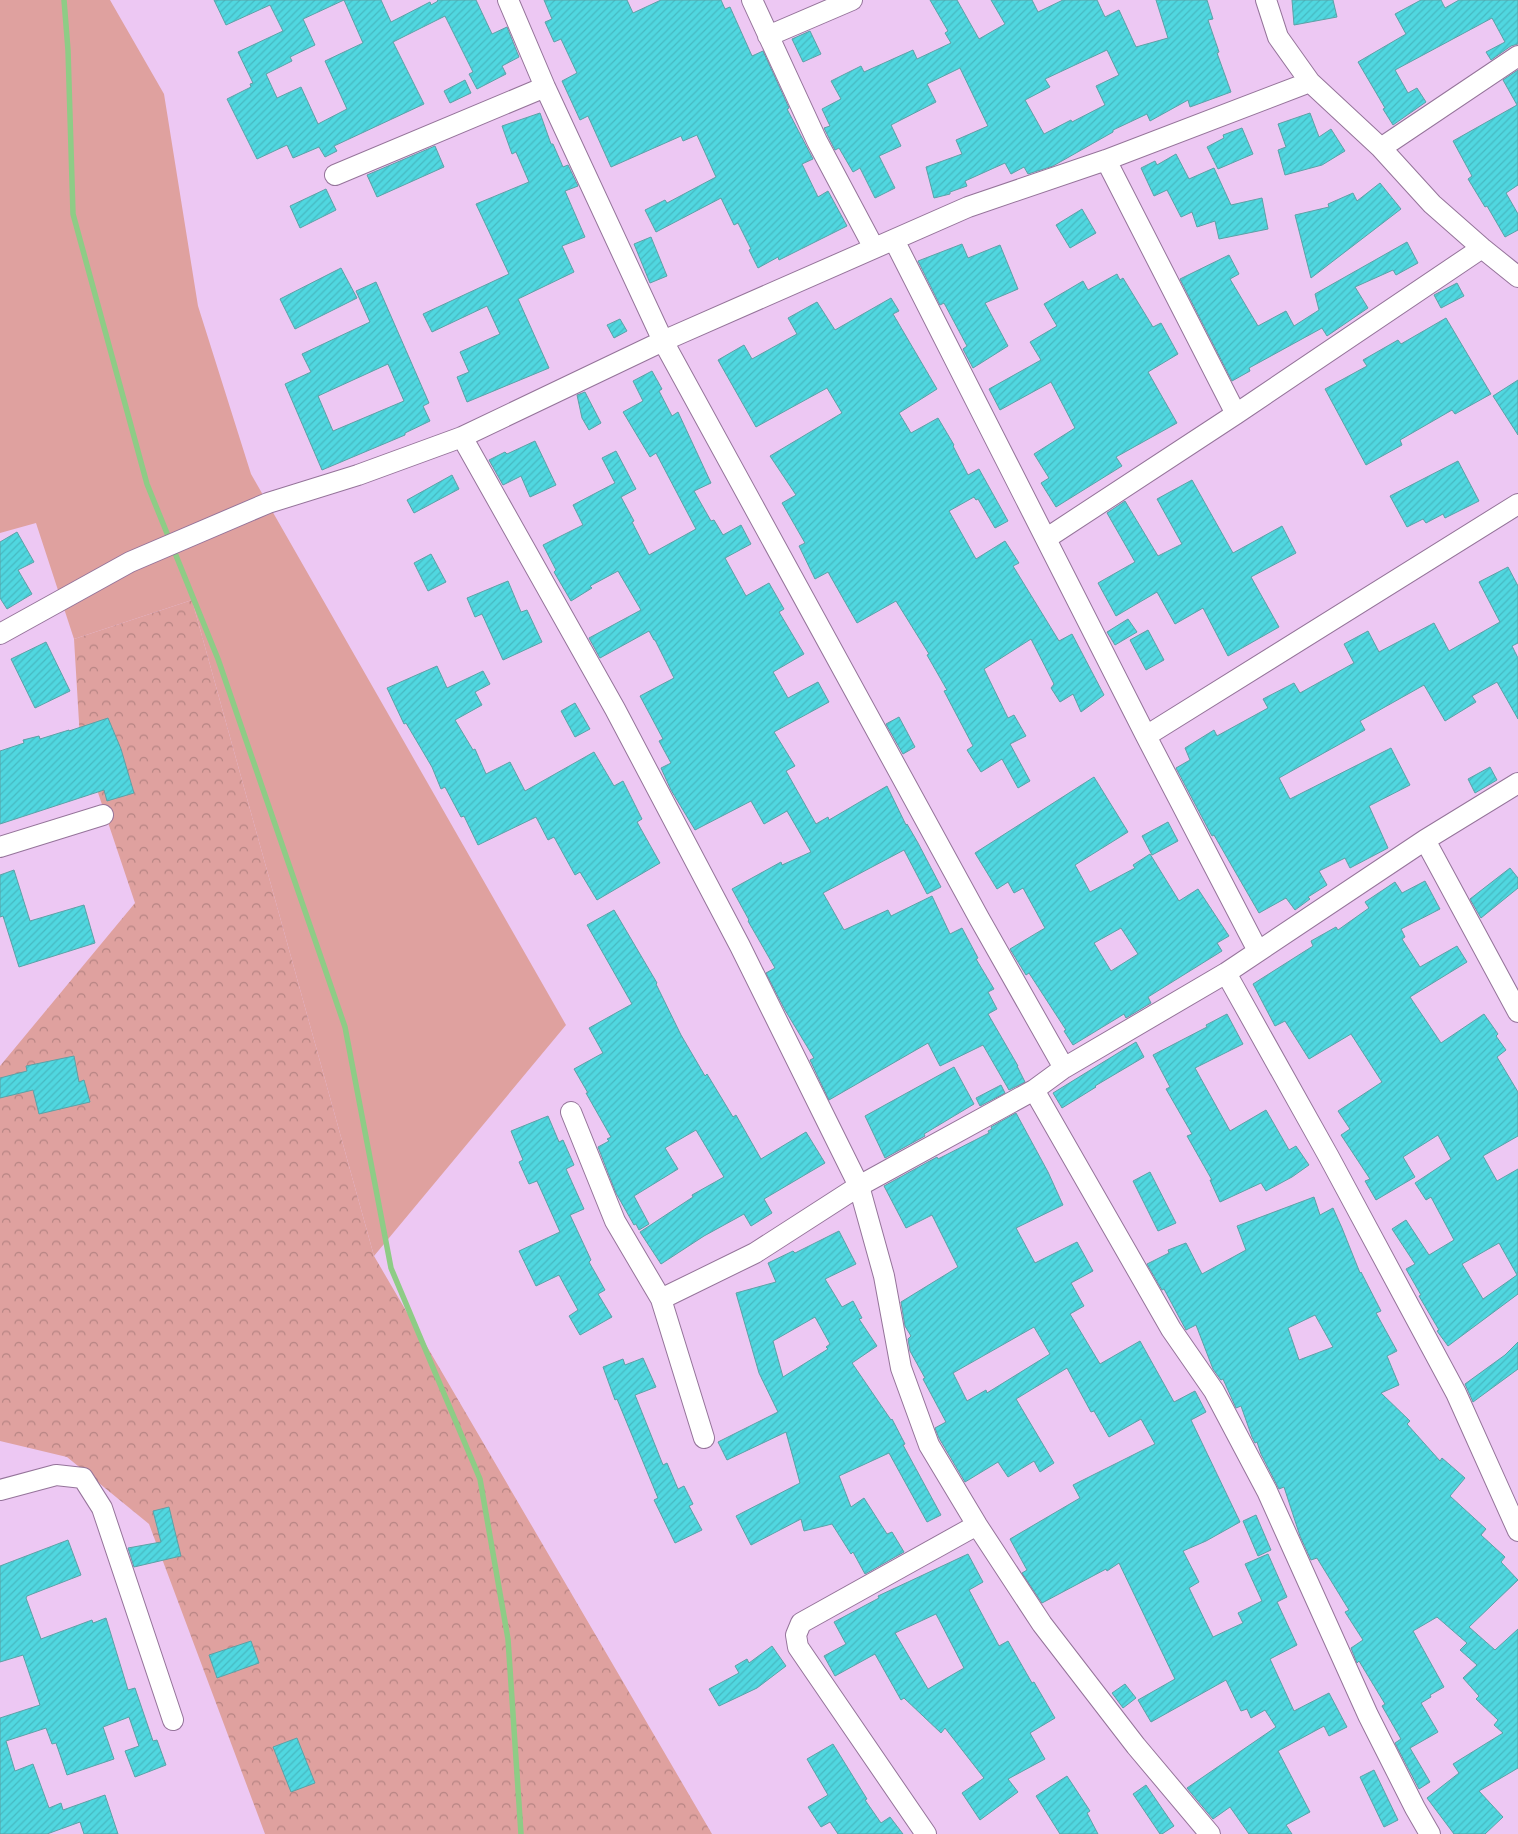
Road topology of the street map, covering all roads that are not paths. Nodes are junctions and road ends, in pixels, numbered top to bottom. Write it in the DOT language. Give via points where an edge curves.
graph roads {
  1 [pos="508,0"];
  2 [pos="752,0"];
  3 [pos="852,0"];
  4 [pos="1266,0"];
  5 [pos="768,36"];
  6 [pos="1518,56"];
  7 [pos="1310,82"];
  8 [pos="545,86"];
  9 [pos="1381,148"];
  10 [pos="1106,160"];
  11 [pos="335,175"];
  12 [pos="894,240"];
  13 [pos="874,248"];
  14 [pos="1482,248"];
  15 [pos="1518,277"];
  16 [pos="663,341"];
  17 [pos="1236,414"];
  18 [pos="462,437"];
  19 [pos="1518,504"];
  20 [pos="1046,538"];
  21 [pos="0,634"];
  22 [pos="1146,736"];
  23 [pos="1518,783"];
  24 [pos="102,815"];
  25 [pos="1425,840"];
  26 [pos="0,847"];
  27 [pos="1258,951"];
  28 [pos="1226,973"];
  29 [pos="1518,1012"];
  30 [pos="1064,1068"];
  31 [pos="1034,1090"];
  32 [pos="571,1112"];
  33 [pos="859,1186"];
  34 [pos="661,1299"];
  35 [pos="704,1438"];
  36 [pos="0,1490"];
  37 [pos="978,1525"];
  38 [pos="1518,1531"];
  39 [pos="173,1720"];
  40 [pos="926,1834"];
  41 [pos="1210,1834"];
  42 [pos="1430,1834"];
  1 -- 8 [label="street"];
  2 -- 5 [label="street"];
  3 -- 5 [label="street"];
  4 -- 7 [label="street" via="1278,37"];
  5 -- 13 [label="street"];
  6 -- 9 [label="street"];
  7 -- 9 [label="street"];
  7 -- 10 [label="street"];
  8 -- 11 [label="street"];
  8 -- 16 [label="street"];
  9 -- 14 [label="street" via="1432,204"];
  10 -- 12 [label="street" via="968,208"];
  10 -- 17 [label="street"];
  12 -- 13 [label="street"];
  12 -- 20 [label="street"];
  13 -- 16 [label="street"];
  14 -- 15 [label="street"];
  14 -- 17 [label="street"];
  16 -- 18 [label="street"];
  16 -- 30 [label="street"];
  17 -- 20 [label="street"];
  18 -- 21 [label="street" via="268,503 138,558"];
  18 -- 33 [label="street" via="620,718 740,946"];
  19 -- 22 [label="street"];
  20 -- 22 [label="street"];
  22 -- 27 [label="street"];
  23 -- 25 [label="street"];
  24 -- 26 [label="street"];
  25 -- 27 [label="street"];
  25 -- 29 [label="street"];
  27 -- 28 [label="street"];
  28 -- 30 [label="street"];
  28 -- 38 [label="street" via="1456,1392"];
  30 -- 31 [label="street"];
  31 -- 33 [label="street"];
  31 -- 42 [label="street" via="1171,1329 1214,1391 1267,1491 1368,1715"];
  32 -- 34 [label="street" via="615,1221"];
  33 -- 34 [label="street" via="755,1254"];
  33 -- 37 [label="street" via="884,1276 901,1368 929,1445"];
  34 -- 35 [label="street"];
  36 -- 39 [label="street" via="56,1475 83,1478 102,1508"];
  37 -- 40 [label="street" via="801,1623 796,1635 798,1647"];
  37 -- 41 [label="street" via="1042,1624 1136,1746"];
}
